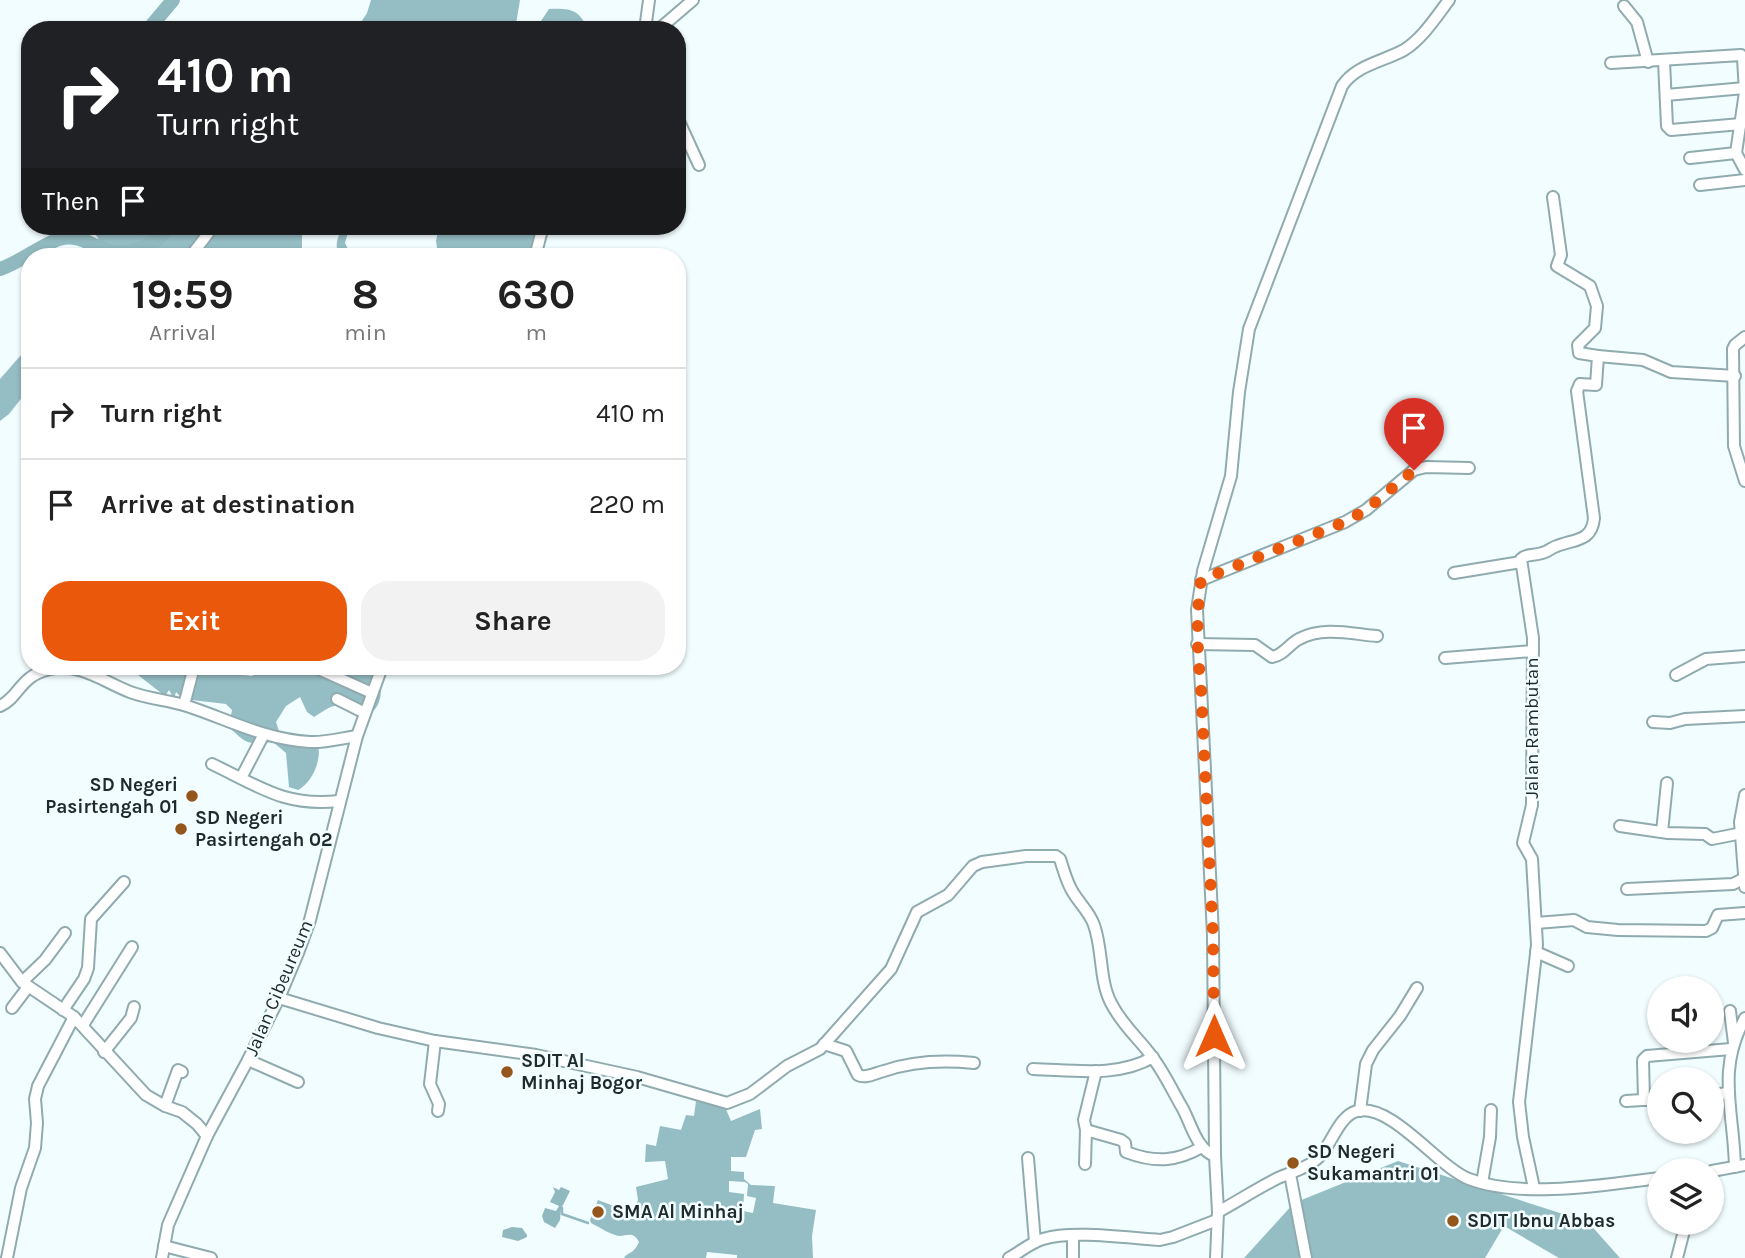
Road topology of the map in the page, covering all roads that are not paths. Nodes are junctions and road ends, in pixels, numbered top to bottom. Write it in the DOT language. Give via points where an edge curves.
graph roads {
  1 [pos="649,0"];
  2 [pos="693,0"];
  3 [pos="1449,0"];
  4 [pos="1624,6"];
  5 [pos="646,21"];
  6 [pos="668,21"];
  7 [pos="1664,61"];
  8 [pos="1648,62"];
  9 [pos="1611,63"];
  10 [pos="1745,88"];
  11 [pos="1666,95"];
  12 [pos="1741,124"];
  13 [pos="686,137"];
  14 [pos="1737,153"];
  15 [pos="1690,158"];
  16 [pos="699,165"];
  17 [pos="1745,170"];
  18 [pos="1745,180"];
  19 [pos="1700,184"];
  20 [pos="1553,197"];
  21 [pos="1745,337"];
  22 [pos="1598,356"];
  23 [pos="1738,381"];
  24 [pos="1469,468"];
  25 [pos="1745,481"];
  26 [pos="1521,562"];
  27 [pos="1454,573"];
  28 [pos="1201,580"];
  29 [pos="1377,636"];
  30 [pos="1197,644"];
  31 [pos="1533,651"];
  32 [pos="1745,656"];
  33 [pos="1445,658"];
  34 [pos="36,675"];
  35 [pos="96,675"];
  36 [pos="192,675"];
  37 [pos="333,675"];
  38 [pos="379,675"];
  39 [pos="1676,675"];
  40 [pos="372,692"];
  41 [pos="337,698"];
  42 [pos="184,705"];
  43 [pos="0,706"];
  44 [pos="365,713"];
  45 [pos="1745,716"];
  46 [pos="1653,722"];
  47 [pos="264,734"];
  48 [pos="357,736"];
  49 [pos="212,764"];
  50 [pos="241,778"];
  51 [pos="1667,783"];
  52 [pos="1745,795"];
  53 [pos="339,801"];
  54 [pos="1620,826"];
  55 [pos="1661,832"];
  56 [pos="1742,833"];
  57 [pos="1745,878"];
  58 [pos="124,882"];
  59 [pos="1745,887"];
  60 [pos="1627,890"];
  61 [pos="1745,913"];
  62 [pos="1536,923"];
  63 [pos="65,933"];
  64 [pos="132,947"];
  65 [pos="1536,952"];
  66 [pos="0,953"];
  67 [pos="1568,966"];
  68 [pos="25,984"];
  69 [pos="1417,988"];
  70 [pos="279,998"];
  71 [pos="134,1007"];
  72 [pos="12,1009"];
  73 [pos="64,1010"];
  74 [pos="1730,1011"];
  75 [pos="1745,1018"];
  76 [pos="78,1021"];
  77 [pos="435,1041"];
  78 [pos="824,1044"];
  79 [pos="1732,1046"];
  80 [pos="104,1052"];
  81 [pos="1153,1057"];
  82 [pos="248,1060"];
  83 [pos="974,1063"];
  84 [pos="1033,1069"];
  85 [pos="1096,1071"];
  86 [pos="182,1072"];
  87 [pos="298,1082"];
  88 [pos="1728,1093"];
  89 [pos="1724,1094"];
  90 [pos="1644,1100"];
  91 [pos="1647,1100"];
  92 [pos="1626,1101"];
  93 [pos="165,1106"];
  94 [pos="1491,1110"];
  95 [pos="438,1111"];
  96 [pos="1360,1111"];
  97 [pos="1086,1130"];
  98 [pos="207,1136"];
  99 [pos="1202,1147"];
  100 [pos="1215,1156"];
  101 [pos="1028,1158"];
  102 [pos="1085,1164"];
  103 [pos="1740,1166"];
  104 [pos="1290,1174"];
  105 [pos="1647,1180"];
  106 [pos="1482,1183"];
  107 [pos="1534,1188"];
  108 [pos="1218,1216"];
  109 [pos="1683,1235"];
  110 [pos="1073,1236"];
  111 [pos="1035,1241"];
  112 [pos="164,1245"];
  113 [pos="7,1258"];
  114 [pos="162,1258"];
  115 [pos="211,1258"];
  116 [pos="1009,1258"];
  117 [pos="1073,1258"];
  118 [pos="1216,1258"];
  119 [pos="1306,1258"];
  120 [pos="1677,1258"];
  1 -- 5 [label="street"];
  2 -- 6 [label="street"];
  3 -- 28 [label="street" via="1416,41 1358,70 1342,86 1252,320 1231,477"];
  4 -- 8 [label="street" via="1637,22"];
  7 -- 8 [label="street"];
  7 -- 10 [label="street" via="1741,55"];
  7 -- 11 [label="street"];
  8 -- 9 [label="street"];
  10 -- 11 [label="street"];
  10 -- 12 [label="street"];
  11 -- 12 [label="street" via="1671,130"];
  12 -- 14 [label="street"];
  13 -- 16 [label="street"];
  14 -- 15 [label="street"];
  14 -- 17 [label="street"];
  18 -- 19 [label="street"];
  20 -- 22 [label="street" via="1561,255 1557,266 1590,286 1597,306 1595,328 1578,345 1579,353"];
  21 -- 23 [label="street" via="1733,349"];
  22 -- 23 [label="street" via="1647,361 1671,372"];
  22 -- 26 [label="street" via="1595,385 1580,384 1577,391 1594,518 1590,532 1576,542 1526,555"];
  23 -- 25 [label="street" via="1734,446"];
  24 -- 28 [label="street" via="1414,470 1345,522"];
  26 -- 27 [label="street"];
  26 -- 31 [label="street, Jalan Rambutan"];
  28 -- 30 [label="street"];
  29 -- 30 [label="street" via="1313,633 1272,657 1255,645"];
  30 -- 100 [label="street" via="1213,935"];
  31 -- 33 [label="street"];
  31 -- 62 [label="street, Jalan Rambutan" via="1532,805 1522,843 1532,859"];
  32 -- 39 [label="street" via="1706,659"];
  34 -- 43 [label="street"];
  35 -- 42 [label="street" via="139,695"];
  36 -- 42 [label="street"];
  37 -- 40 [label="street"];
  38 -- 40 [label="street, Jalan Cibeureum"];
  40 -- 44 [label="street, Jalan Cibeureum"];
  41 -- 44 [label="street"];
  42 -- 47 [label="street"];
  44 -- 48 [label="street, Jalan Cibeureum"];
  45 -- 46 [label="street"];
  47 -- 48 [label="street" via="311,742"];
  47 -- 50 [label="street"];
  48 -- 53 [label="street, Jalan Cibeureum"];
  49 -- 50 [label="street"];
  50 -- 53 [label="street" via="296,802"];
  51 -- 55 [label="street"];
  52 -- 56 [label="street"];
  53 -- 70 [label="street, Jalan Cibeureum" via="310,920"];
  54 -- 55 [label="street"];
  55 -- 56 [label="street" via="1705,834 1712,839"];
  56 -- 57 [label="street"];
  57 -- 59 [label="street"];
  57 -- 60 [label="street" via="1733,884"];
  58 -- 73 [label="street" via="91,919 88,968"];
  61 -- 62 [label="street" via="1718,915 1706,931 1618,930 1587,927 1574,920"];
  62 -- 65 [label="street, Jalan Rambutan"];
  63 -- 68 [label="street"];
  64 -- 76 [label="street"];
  65 -- 67 [label="street"];
  65 -- 107 [label="street, Jalan Rambutan" via="1519,1102"];
  66 -- 68 [label="street"];
  68 -- 72 [label="street"];
  68 -- 73 [label="street"];
  69 -- 96 [label="street" via="1366,1064"];
  70 -- 77 [label="street"];
  70 -- 82 [label="street, Jalan Cibeureum"];
  71 -- 80 [label="street" via="131,1018"];
  73 -- 76 [label="street"];
  74 -- 79 [label="street"];
  75 -- 79 [label="street"];
  76 -- 80 [label="street"];
  76 -- 113 [label="street" via="38,1086 35,1148 20,1188"];
  77 -- 78 [label="street" via="536,1055 727,1103 750,1094"];
  77 -- 95 [label="street" via="430,1084"];
  78 -- 81 [label="street" via="891,969 917,912 948,895 973,866 1054,856 1060,859 1073,893 1093,923 1110,1001 1124,1026"];
  78 -- 83 [label="street" via="846,1051 863,1077 929,1062"];
  79 -- 88 [label="street"];
  79 -- 90 [label="street" via="1647,1056 1643,1060"];
  80 -- 93 [label="street" via="146,1095"];
  81 -- 85 [label="street"];
  81 -- 99 [label="street"];
  82 -- 87 [label="street"];
  82 -- 98 [label="street, Jalan Cibeureum"];
  84 -- 85 [label="street"];
  85 -- 97 [label="street" via="1084,1120"];
  86 -- 93 [label="street" via="178,1070"];
  88 -- 89 [label="street"];
  88 -- 103 [label="street"];
  90 -- 91 [label="street"];
  90 -- 92 [label="street"];
  93 -- 98 [label="street" via="182,1112"];
  94 -- 106 [label="street"];
  96 -- 104 [label="street" via="1346,1118 1318,1158"];
  96 -- 106 [label="street" via="1402,1127 1454,1172"];
  97 -- 99 [label="street" via="1121,1140 1126,1152 1147,1158 1177,1159"];
  97 -- 102 [label="street"];
  98 -- 112 [label="street, Jalan Cibeureum" via="168,1225"];
  99 -- 100 [label="street"];
  100 -- 108 [label="street"];
  101 -- 111 [label="street"];
  104 -- 108 [label="street"];
  104 -- 119 [label="street"];
  105 -- 107 [label="street"];
  106 -- 107 [label="street"];
  108 -- 110 [label="street" via="1160,1240"];
  108 -- 118 [label="street"];
  109 -- 120 [label="street"];
  110 -- 111 [label="street"];
  110 -- 117 [label="street"];
  111 -- 116 [label="street"];
  112 -- 114 [label="street, Jalan Cibeureum"];
  112 -- 115 [label="street"];
}
